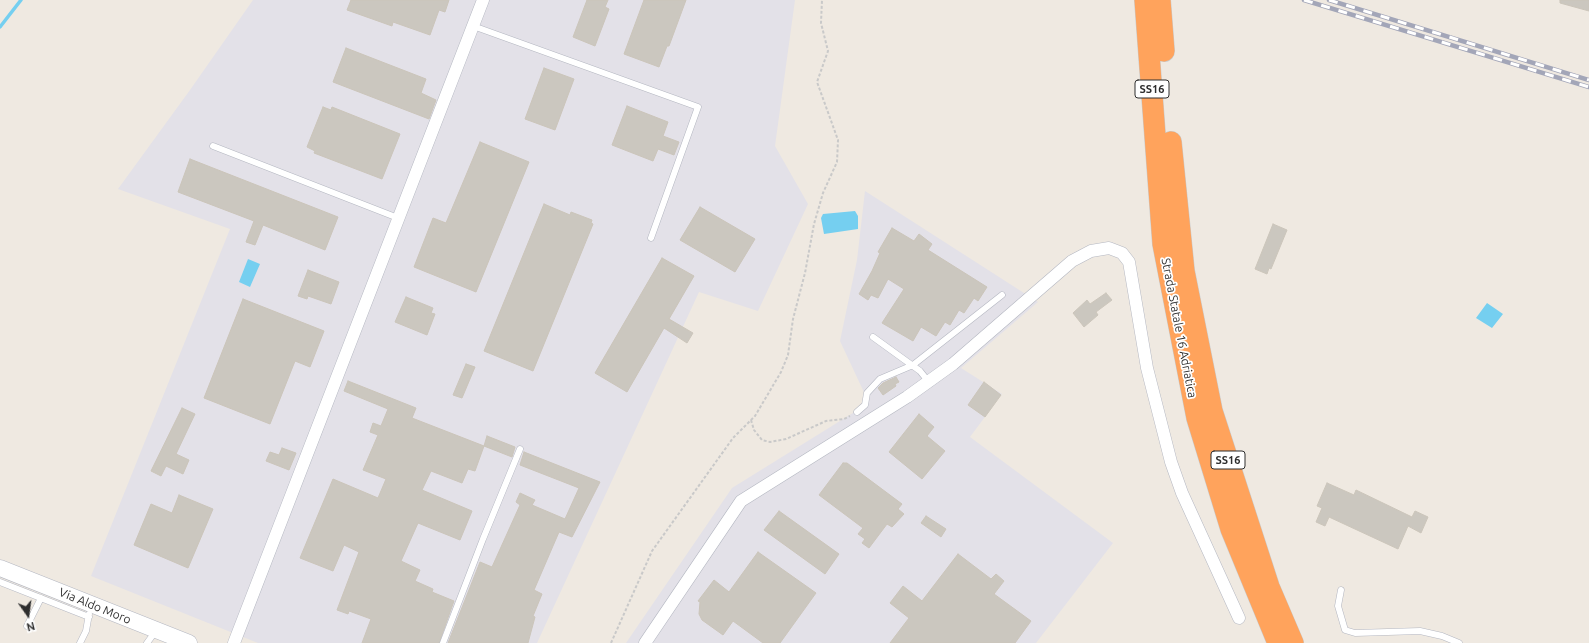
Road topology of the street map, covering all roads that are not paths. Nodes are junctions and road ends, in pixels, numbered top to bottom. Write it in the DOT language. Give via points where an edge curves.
graph roads {
  1 [pos="483,0"];
  2 [pos="1145,0"];
  3 [pos="1160,0"];
  4 [pos="473,26"];
  5 [pos="213,146"];
  6 [pos="1166,176"];
  7 [pos="398,218"];
  8 [pos="651,238"];
  9 [pos="1176,273"];
  10 [pos="1002,295"];
  11 [pos="873,337"];
  12 [pos="913,365"];
  13 [pos="928,381"];
  14 [pos="857,412"];
  15 [pos="520,449"];
  16 [pos="0,568"];
  17 [pos="0,582"];
  18 [pos="1341,590"];
  19 [pos="41,598"];
  20 [pos="90,610"];
  21 [pos="1239,618"];
  22 [pos="27,626"];
  23 [pos="157,630"];
  24 [pos="80,643"];
  25 [pos="147,643"];
  26 [pos="189,643"];
  27 [pos="234,643"];
  28 [pos="443,643"];
  29 [pos="645,643"];
  30 [pos="1278,643"];
  31 [pos="1293,643"];
  32 [pos="1459,643"];
  1 -- 4 [label="street"];
  2 -- 6 [label="highway, Strada Statale 16 Adriatica / SS16"];
  3 -- 6 [label="highway, Strada Statale 16 Adriatica / SS16"];
  4 -- 7 [label="street"];
  4 -- 8 [label="lane" via="698,107"];
  5 -- 7 [label="lane"];
  6 -- 9 [label="highway, Strada Statale 16 Adriatica / SS16"];
  7 -- 27 [label="street"];
  9 -- 30 [label="highway, Strada Statale 16 Adriatica / SS16" via="1197,418 1231,529"];
  9 -- 31 [label="highway, Strada Statale 16 Adriatica / SS16" via="1212,411 1269,587"];
  10 -- 12 [label="lane"];
  11 -- 12 [label="lane"];
  12 -- 13 [label="lane"];
  12 -- 14 [label="lane" via="880,379 866,393 865,405"];
  13 -- 21 [label="street" via="970,351 1072,261 1091,251 1109,248 1122,253 1130,262 1147,368 1171,462 1182,493"];
  13 -- 29 [label="street" via="907,397 741,501"];
  15 -- 28 [label="lane"];
  16 -- 20 [label="main road, Via Aldo Moro"];
  17 -- 19 [label="lane"];
  18 -- 32 [label="lane" via="1338,606 1344,630 1355,633 1420,631"];
  19 -- 20 [label="lane"];
  19 -- 22 [label="lane"];
  20 -- 23 [label="main road, Via Aldo Moro"];
  20 -- 24 [label="lane" via="86,631"];
  23 -- 25 [label="lane"];
  23 -- 26 [label="main road, Via Aldo Moro"];
}
